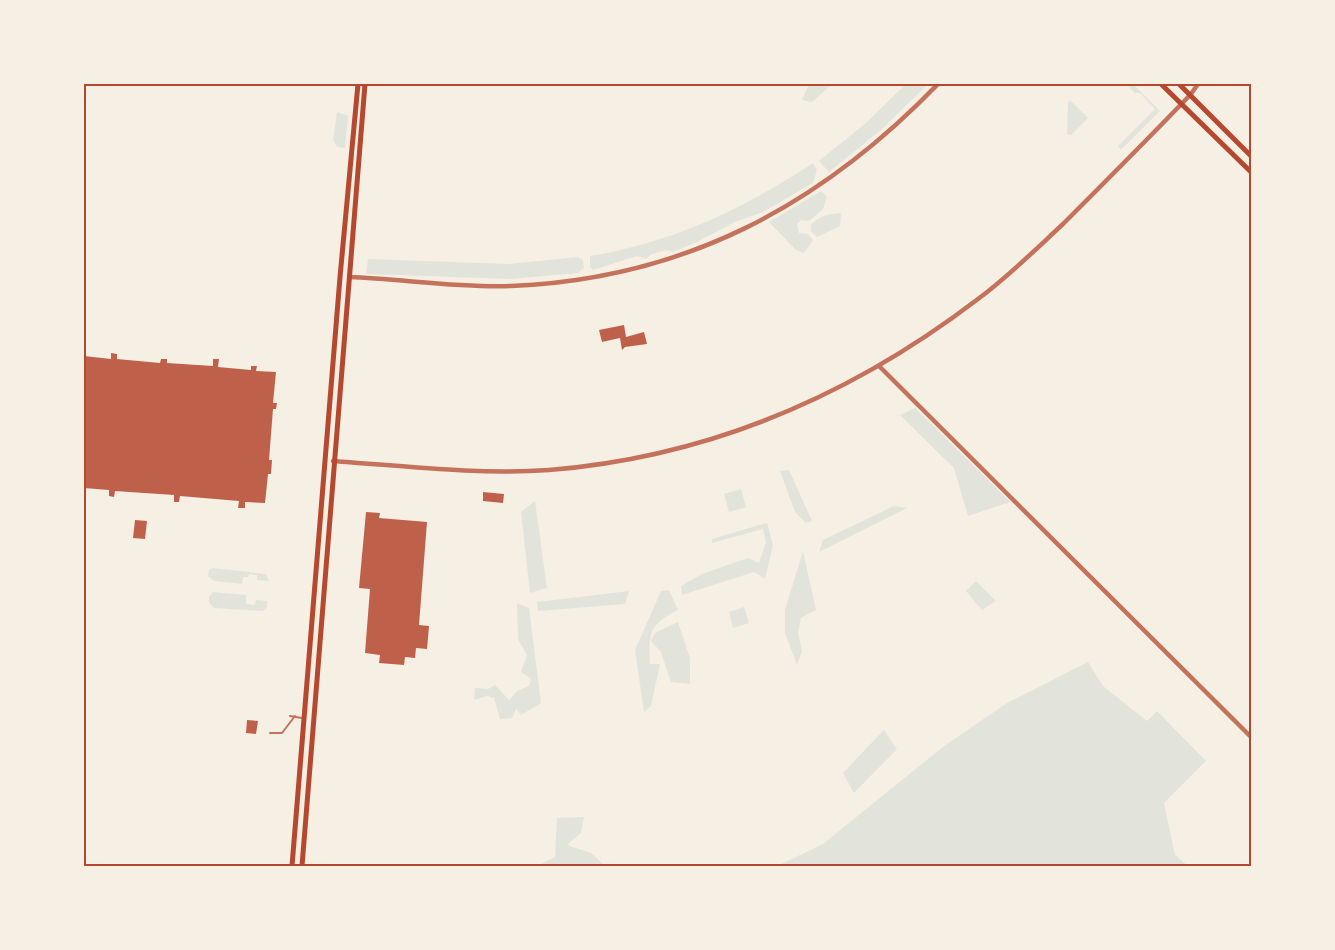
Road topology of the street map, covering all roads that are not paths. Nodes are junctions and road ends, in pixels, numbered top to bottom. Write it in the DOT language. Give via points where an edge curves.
graph roads {
  1 [pos="358,84"];
  2 [pos="365,84"];
  3 [pos="938,84"];
  4 [pos="1161,84"];
  5 [pos="1179,84"];
  6 [pos="1198,84"];
  7 [pos="1191,94"];
  8 [pos="1182,104"];
  9 [pos="1251,156"];
  10 [pos="1251,172"];
  11 [pos="342,246"];
  12 [pos="351,247"];
  13 [pos="340,277"];
  14 [pos="349,277"];
  15 [pos="879,366"];
  16 [pos="326,460"];
  17 [pos="333,461"];
  18 [pos="313,620"];
  19 [pos="321,621"];
  20 [pos="290,716"];
  21 [pos="295,716"];
  22 [pos="305,719"];
  23 [pos="313,719"];
  24 [pos="270,733"];
  25 [pos="1251,738"];
  26 [pos="292,866"];
  27 [pos="302,866"];
  1 -- 11 [label="main road"];
  2 -- 12 [label="main road"];
  3 -- 14 [label="street" via="882,138 822,185 757,222 675,256 612,273 545,284 458,286"];
  4 -- 8 [label="main road"];
  5 -- 7 [label="main road"];
  6 -- 7 [label="street"];
  7 -- 8 [label="street"];
  7 -- 9 [label="main road"];
  8 -- 10 [label="main road"];
  8 -- 15 [label="street" via="1106,182 999,282 937,329"];
  11 -- 12 [label="main road"];
  11 -- 13 [label="main road"];
  12 -- 14 [label="main road"];
  13 -- 14 [label="main road"];
  13 -- 16 [label="main road"];
  14 -- 17 [label="main road"];
  15 -- 17 [label="street" via="825,396 769,421 653,455 571,467 510,471"];
  15 -- 25 [label="street"];
  16 -- 17 [label="main road"];
  16 -- 18 [label="main road"];
  17 -- 19 [label="main road"];
  18 -- 19 [label="main road"];
  18 -- 22 [label="main road"];
  19 -- 23 [label="main road"];
  20 -- 21 [label="lane"];
  21 -- 22 [label="lane"];
  21 -- 24 [label="lane" via="282,734"];
  22 -- 23 [label="main road"];
  22 -- 26 [label="main road"];
  23 -- 27 [label="main road"];
}
